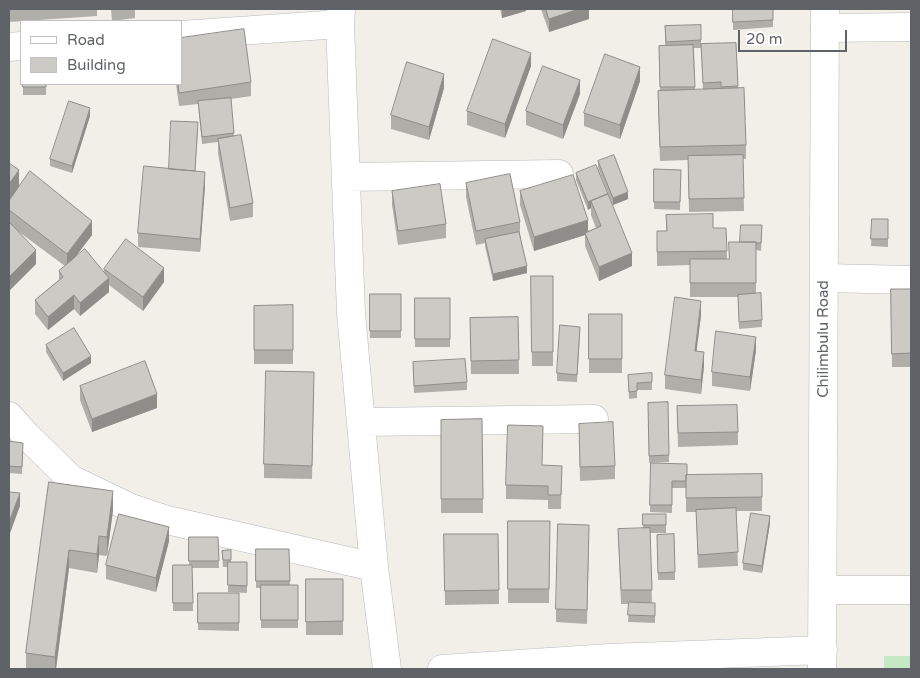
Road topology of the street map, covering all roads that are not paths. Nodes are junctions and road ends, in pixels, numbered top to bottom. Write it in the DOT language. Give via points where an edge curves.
graph roads {
  1 [pos="341,16"];
  2 [pos="825,18"];
  3 [pos="911,27"];
  4 [pos="182,35"];
  5 [pos="559,174"];
  6 [pos="346,177"];
  7 [pos="825,278"];
  8 [pos="911,280"];
  9 [pos="9,416"];
  10 [pos="594,419"];
  11 [pos="362,422"];
  12 [pos="374,567"];
  13 [pos="823,590"];
  14 [pos="911,590"];
  15 [pos="822,660"];
  16 [pos="387,669"];
  17 [pos="442,669"];
  1 -- 4 [label="street"];
  1 -- 6 [label="street"];
  2 -- 3 [label="street"];
  2 -- 7 [label="street, Chilimbulu Road"];
  5 -- 6 [label="street"];
  6 -- 11 [label="street" via="351,313"];
  7 -- 8 [label="street"];
  7 -- 13 [label="street, Chilimbulu Road"];
  9 -- 12 [label="street" via="71,479 131,508 167,520"];
  10 -- 11 [label="street"];
  11 -- 12 [label="street"];
  12 -- 16 [label="street"];
  13 -- 14 [label="street"];
  13 -- 15 [label="street, Chilimbulu Road"];
  15 -- 17 [label="street" via="610,658"];
}
